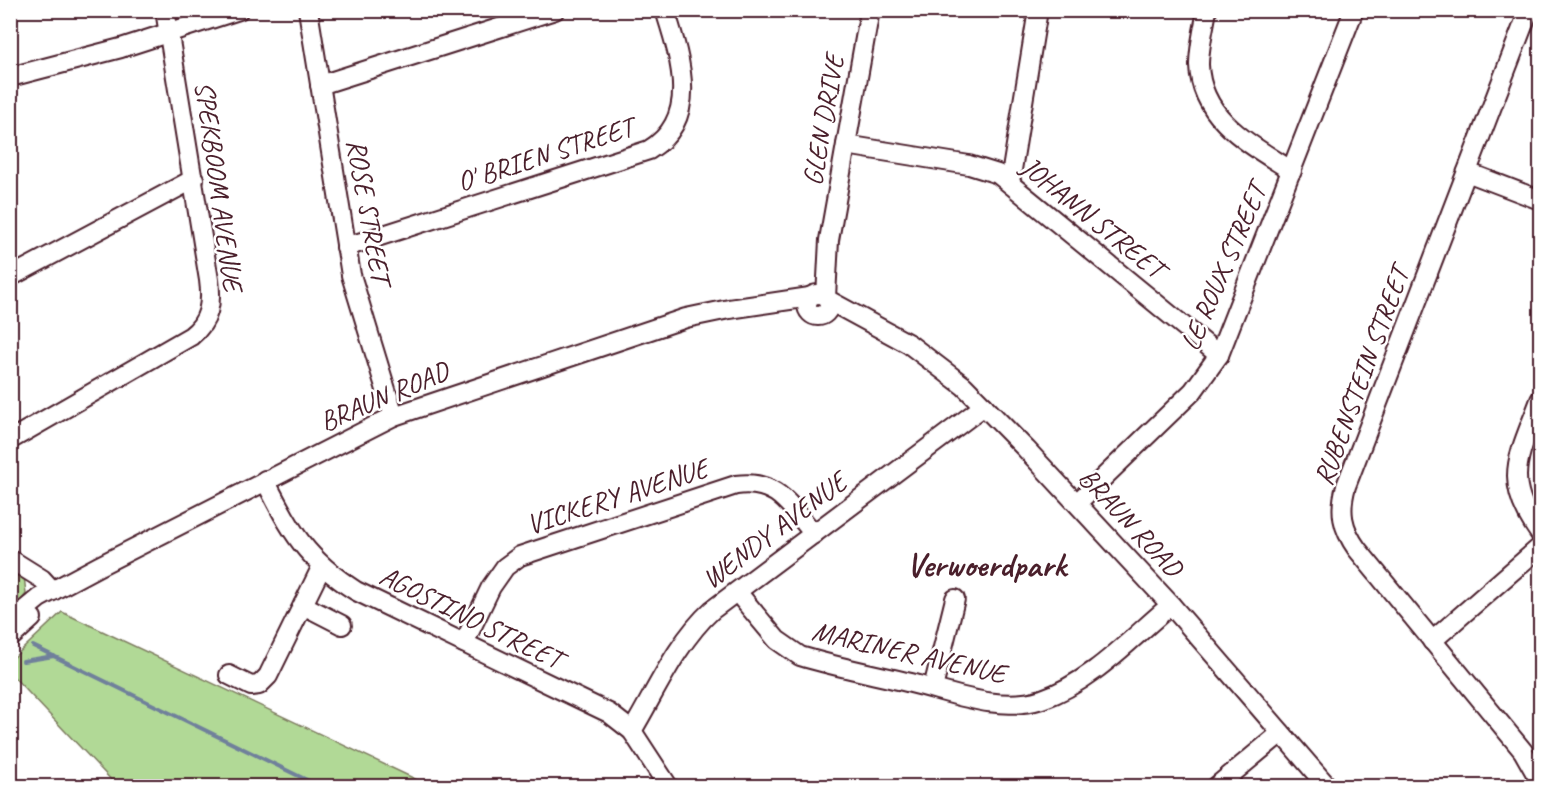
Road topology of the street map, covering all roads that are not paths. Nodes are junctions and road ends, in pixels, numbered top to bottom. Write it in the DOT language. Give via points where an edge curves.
graph roads {
  1 [pos="165,10"];
  2 [pos="239,10"];
  3 [pos="308,10"];
  4 [pos="555,10"];
  5 [pos="665,10"];
  6 [pos="870,10"];
  7 [pos="1038,10"];
  8 [pos="1207,10"];
  9 [pos="1354,10"];
  10 [pos="1529,10"];
  11 [pos="169,33"];
  12 [pos="10,77"];
  13 [pos="320,85"];
  14 [pos="846,145"];
  15 [pos="1292,171"];
  16 [pos="1467,172"];
  17 [pos="194,179"];
  18 [pos="1010,182"];
  19 [pos="1540,200"];
  20 [pos="346,247"];
  21 [pos="10,277"];
  22 [pos="818,303"];
  23 [pos="1219,354"];
  24 [pos="1540,400"];
  25 [pos="984,406"];
  26 [pos="394,416"];
  27 [pos="10,440"];
  28 [pos="265,480"];
  29 [pos="1077,502"];
  30 [pos="814,534"];
  31 [pos="1540,534"];
  32 [pos="1540,547"];
  33 [pos="10,559"];
  34 [pos="322,566"];
  35 [pos="53,591"];
  36 [pos="737,592"];
  37 [pos="955,599"];
  38 [pos="303,605"];
  39 [pos="1171,605"];
  40 [pos="10,622"];
  41 [pos="342,625"];
  42 [pos="10,638"];
  43 [pos="1432,641"];
  44 [pos="464,643"];
  45 [pos="229,675"];
  46 [pos="933,688"];
  47 [pos="632,731"];
  48 [pos="1281,733"];
  49 [pos="1540,776"];
  50 [pos="668,786"];
  51 [pos="1217,786"];
  52 [pos="1327,786"];
  1 -- 11 [label="street, SPEKBOOM AVENUE"];
  2 -- 11 [label="street"];
  3 -- 13 [label="street, ROSE STREET"];
  4 -- 13 [label="street"];
  5 -- 20 [label="street, O' BRIEN STREET" via="680,59 682,88 674,125 660,143 649,150"];
  6 -- 14 [label="street, GLEN DRIVE"];
  7 -- 18 [label="street"];
  8 -- 15 [label="street" via="1199,65 1214,111 1226,126"];
  9 -- 15 [label="street, LE ROUX STREET"];
  10 -- 16 [label="street, RUBENSTEIN STREET"];
  11 -- 12 [label="street"];
  11 -- 17 [label="street, SPEKBOOM AVENUE"];
  13 -- 20 [label="street, ROSE STREET"];
  14 -- 18 [label="street, JOHANN STREET" via="969,165"];
  14 -- 22 [label="street, GLEN DRIVE"];
  15 -- 23 [label="street, LE ROUX STREET"];
  16 -- 19 [label="street"];
  16 -- 43 [label="street, RUBENSTEIN STREET" via="1342,501 1348,537"];
  17 -- 21 [label="street"];
  17 -- 27 [label="street, SPEKBOOM AVENUE" via="211,297 203,325 191,336"];
  18 -- 23 [label="street, JOHANN STREET"];
  20 -- 26 [label="street, ROSE STREET" via="355,294"];
  22 -- 25 [label="street, BRAUN ROAD" via="928,356"];
  22 -- 26 [label="street, BRAUN ROAD" via="757,306 686,318"];
  23 -- 29 [label="street, LE ROUX STREET" via="1193,391"];
  24 -- 31 [label="street" via="1516,476 1520,500"];
  25 -- 29 [label="street, BRAUN ROAD"];
  25 -- 30 [label="street, WENDY AVENUE"];
  26 -- 28 [label="street, BRAUN ROAD"];
  28 -- 34 [label="street, AGOSTINO STREET" via="288,527"];
  28 -- 35 [label="street, BRAUN ROAD"];
  29 -- 39 [label="street, BRAUN ROAD"];
  30 -- 36 [label="street, WENDY AVENUE"];
  30 -- 44 [label="street, VICKERY AVENUE" via="770,488 749,483 736,485 511,562 491,587"];
  32 -- 43 [label="street"];
  33 -- 35 [label="street" via="42,579"];
  34 -- 38 [label="street"];
  34 -- 44 [label="street, AGOSTINO STREET" via="356,591"];
  35 -- 40 [label="street, BRAUN ROAD"];
  35 -- 42 [label="street, BRAUN ROAD" via="45,605"];
  36 -- 46 [label="street, MARINER AVENUE" via="777,640 800,656"];
  36 -- 47 [label="street, WENDY AVENUE" via="701,621"];
  37 -- 46 [label="street"];
  38 -- 41 [label="street"];
  38 -- 45 [label="street" via="268,676 259,685 251,686"];
  39 -- 46 [label="street, MARINER AVENUE" via="1092,671 1041,699 1021,704 998,703"];
  39 -- 48 [label="street, BRAUN ROAD"];
  43 -- 49 [label="street, RUBENSTEIN STREET"];
  44 -- 47 [label="street, AGOSTINO STREET" via="609,713"];
  47 -- 50 [label="street, AGOSTINO STREET"];
  48 -- 51 [label="street"];
  48 -- 52 [label="street, BRAUN ROAD"];
}
